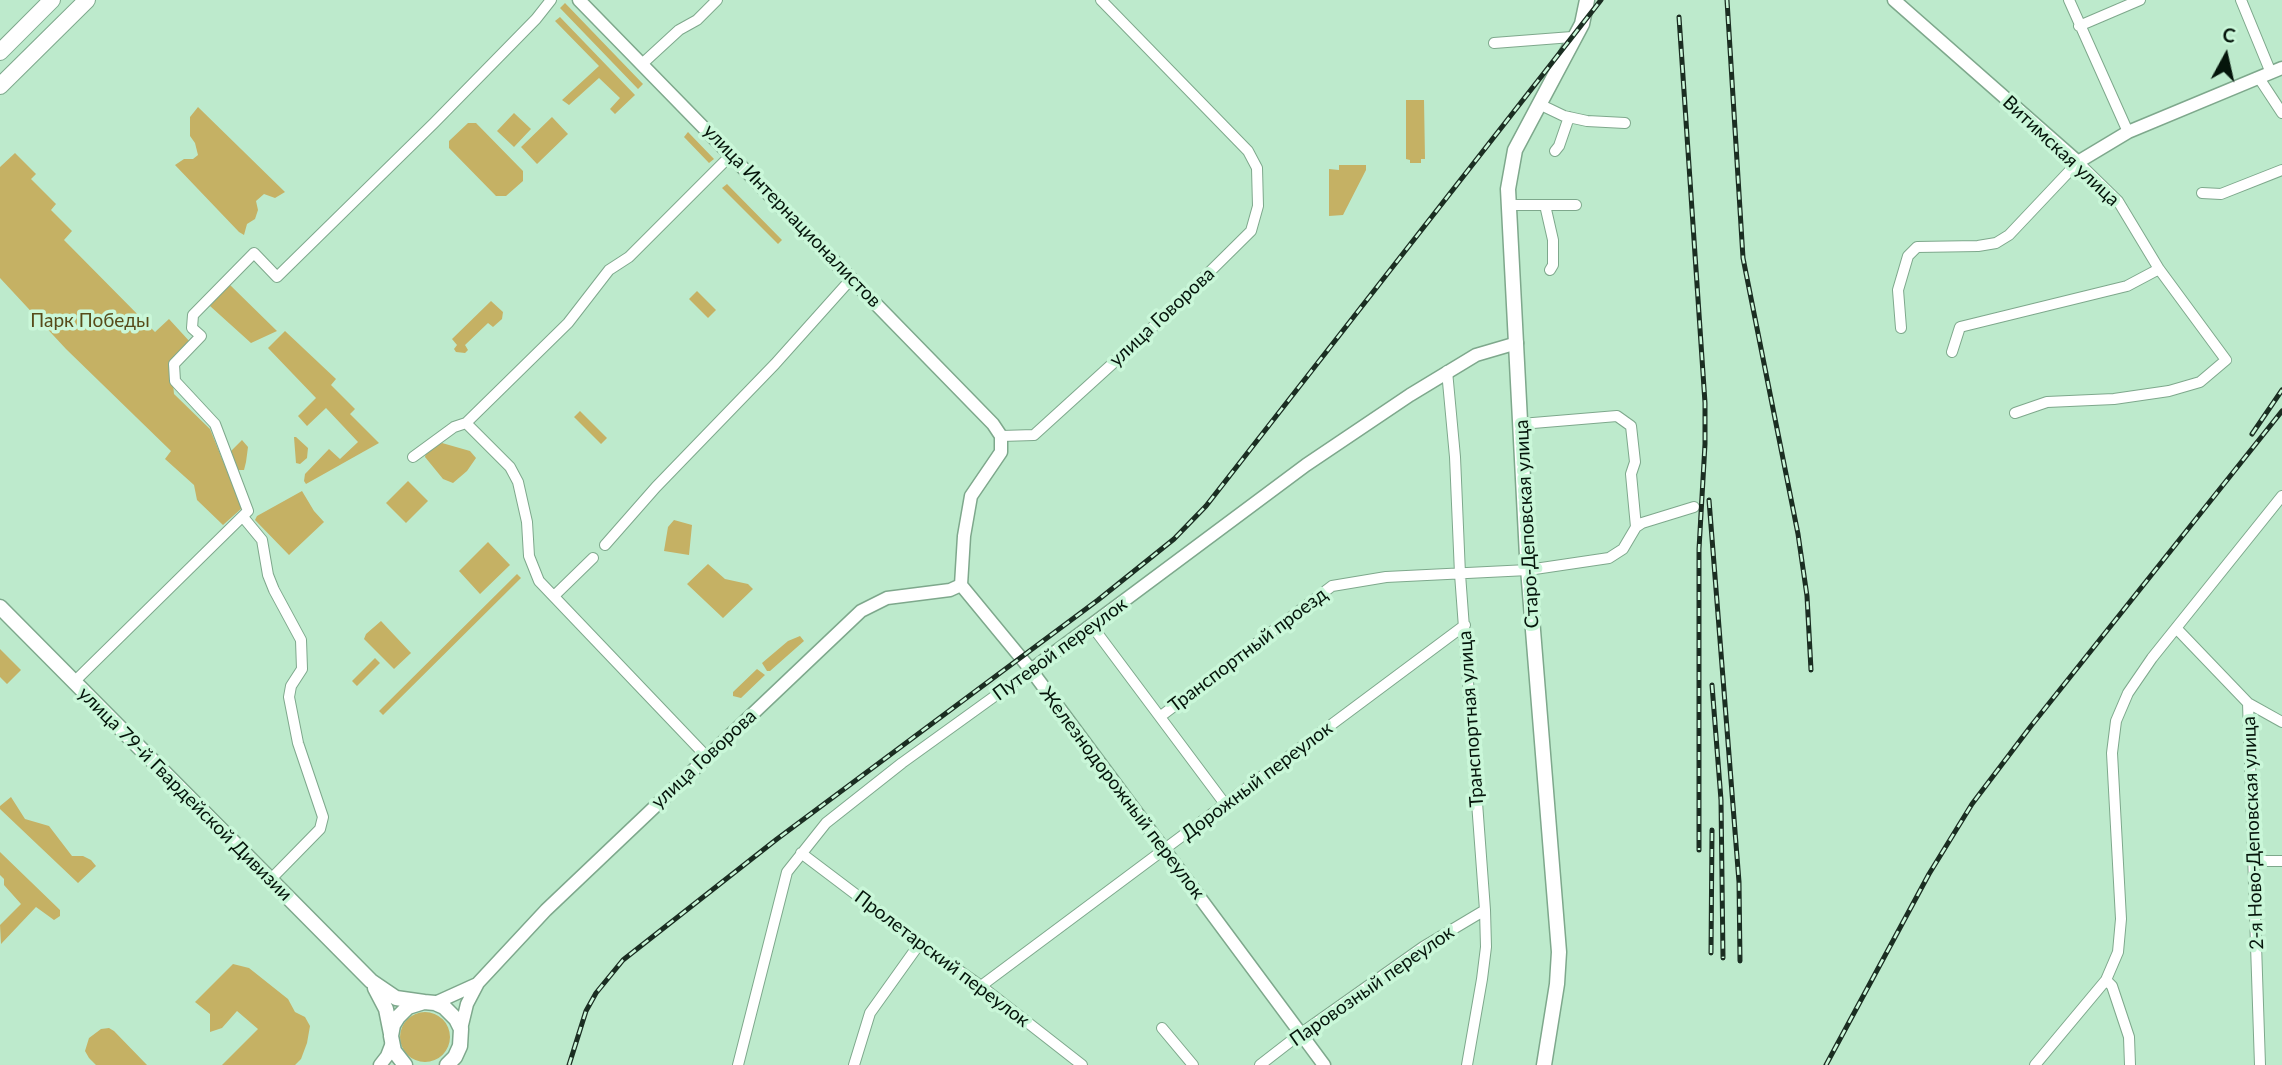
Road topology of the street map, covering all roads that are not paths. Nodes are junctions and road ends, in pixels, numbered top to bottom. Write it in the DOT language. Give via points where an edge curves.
graph roads {
  1 [pos="52,0"];
  2 [pos="61,0"];
  3 [pos="87,0"];
  4 [pos="551,0"];
  5 [pos="579,0"];
  6 [pos="717,0"];
  7 [pos="1101,0"];
  8 [pos="1587,0"];
  9 [pos="1894,0"];
  10 [pos="2069,0"];
  11 [pos="2140,0"];
  12 [pos="2241,0"];
  13 [pos="74,12"];
  14 [pos="2080,26"];
  15 [pos="1577,34"];
  16 [pos="1494,43"];
  17 [pos="0,52"];
  18 [pos="642,64"];
  19 [pos="2277,71"];
  20 [pos="2259,78"];
  21 [pos="0,86"];
  22 [pos="1539,104"];
  23 [pos="2282,113"];
  24 [pos="1569,117"];
  25 [pos="1625,123"];
  26 [pos="2128,132"];
  27 [pos="1555,151"];
  28 [pos="732,154"];
  29 [pos="2078,162"];
  30 [pos="2282,170"];
  31 [pos="2202,193"];
  32 [pos="1509,205"];
  33 [pos="1545,205"];
  34 [pos="1576,205"];
  35 [pos="2160,269"];
  36 [pos="1550,270"];
  37 [pos="852,278"];
  38 [pos="1901,328"];
  39 [pos="1517,343"];
  40 [pos="1952,352"];
  41 [pos="1447,371"];
  42 [pos="2015,413"];
  43 [pos="466,423"];
  44 [pos="1521,424"];
  45 [pos="1001,436"];
  46 [pos="412,457"];
  47 [pos="2282,496"];
  48 [pos="1694,507"];
  49 [pos="243,517"];
  50 [pos="1636,527"];
  51 [pos="606,545"];
  52 [pos="593,558"];
  53 [pos="1528,570"];
  54 [pos="1460,574"];
  55 [pos="961,585"];
  56 [pos="554,596"];
  57 [pos="0,607"];
  58 [pos="1465,625"];
  59 [pos="1092,626"];
  60 [pos="2177,629"];
  61 [pos="1031,670"];
  62 [pos="74,682"];
  63 [pos="2248,703"];
  64 [pos="1160,716"];
  65 [pos="2282,722"];
  66 [pos="706,756"];
  67 [pos="1225,804"];
  68 [pos="1165,850"];
  69 [pos="801,853"];
  70 [pos="2253,861"];
  71 [pos="2282,861"];
  72 [pos="271,880"];
  73 [pos="1485,910"];
  74 [pos="920,943"];
  75 [pos="2106,980"];
  76 [pos="371,981"];
  77 [pos="478,983"];
  78 [pos="981,986"];
  79 [pos="429,1003"];
  80 [pos="1162,1028"];
  81 [pos="461,1029"];
  82 [pos="1300,1034"];
  83 [pos="391,1039"];
  84 [pos="448,1064"];
  85 [pos="380,1065"];
  86 [pos="393,1065"];
  87 [pos="405,1065"];
  88 [pos="738,1065"];
  89 [pos="854,1065"];
  90 [pos="1082,1065"];
  91 [pos="1193,1065"];
  92 [pos="1260,1065"];
  93 [pos="1324,1065"];
  94 [pos="1468,1065"];
  95 [pos="1544,1065"];
  96 [pos="2035,1065"];
  97 [pos="2130,1065"];
  98 [pos="2260,1065"];
  1 -- 17 [label="main road"];
  2 -- 13 [label="main road"];
  3 -- 13 [label="main road"];
  4 -- 49 [label="street" via="277,277 254,253 193,315 192,328 201,336 174,365 175,381 215,424 248,511"];
  5 -- 18 [label="street, улица Интернационалистов"];
  6 -- 18 [label="street"];
  7 -- 45 [label="street, улица Говорова" via="1248,151 1257,168 1258,206 1251,231 1166,316 1034,435"];
  8 -- 15 [label="main road, Старо-Деповская улица"];
  9 -- 29 [label="street, Витимская улица"];
  10 -- 14 [label="street"];
  11 -- 14 [label="street"];
  12 -- 19 [label="street"];
  13 -- 21 [label="main road"];
  14 -- 26 [label="street"];
  15 -- 16 [label="street"];
  15 -- 22 [label="main road, Старо-Деповская улица"];
  18 -- 28 [label="street, улица Интернационалистов"];
  19 -- 20 [label="street"];
  20 -- 23 [label="street"];
  20 -- 26 [label="street"];
  22 -- 24 [label="street"];
  22 -- 32 [label="main road, Старо-Деповская улица" via="1515,150"];
  24 -- 25 [label="street"];
  24 -- 27 [label="street"];
  26 -- 29 [label="street"];
  28 -- 37 [label="street, улица Интернационалистов"];
  28 -- 43 [label="street" via="629,257 609,270 568,323"];
  29 -- 35 [label="street, Витимская улица" via="2118,201"];
  29 -- 38 [label="street" via="1996,243 1917,247 1908,256 1898,290"];
  30 -- 31 [label="street" via="2221,194"];
  32 -- 33 [label="street"];
  32 -- 39 [label="main road, Старо-Деповская улица"];
  33 -- 34 [label="street"];
  33 -- 36 [label="street" via="1553,240"];
  35 -- 40 [label="street" via="2127,286 1960,327"];
  35 -- 42 [label="street, Витимская улица" via="2226,360 2200,382 2169,391 2047,402"];
  37 -- 45 [label="street, улица Интернационалистов"];
  37 -- 51 [label="street"];
  39 -- 41 [label="street, Путевой переулок" via="1476,355"];
  39 -- 44 [label="main road, Старо-Деповская улица"];
  41 -- 54 [label="street, Транспортная улица"];
  41 -- 59 [label="street, Путевой переулок" via="1306,465"];
  43 -- 46 [label="street"];
  43 -- 56 [label="street" via="510,467 518,482 527,522 528,556 539,581"];
  44 -- 50 [label="street" via="1617,416 1631,426"];
  44 -- 53 [label="main road, Старо-Деповская улица"];
  45 -- 55 [label="street" via="1001,452 971,496"];
  47 -- 60 [label="street"];
  48 -- 50 [label="street"];
  49 -- 62 [label="street"];
  49 -- 72 [label="street" via="262,540 268,575 301,640 303,668 289,697 298,743 323,817 320,829"];
  50 -- 53 [label="street, Транспортный проезд" via="1623,549 1609,558"];
  52 -- 56 [label="street"];
  53 -- 54 [label="street, Транспортный проезд"];
  53 -- 95 [label="main road, Старо-Деповская улица" via="1559,952"];
  54 -- 58 [label="street, Транспортная улица"];
  54 -- 64 [label="street, Транспортный проезд" via="1386,577 1332,586"];
  55 -- 61 [label="street, Железнодорожный переулок"];
  55 -- 66 [label="street, улица Говорова" via="887,598 861,611"];
  56 -- 66 [label="street"];
  57 -- 62 [label="main road, улица 79-й Гвардейской Дивизии"];
  58 -- 67 [label="street, Дорожный переулок"];
  58 -- 73 [label="street, Транспортная улица"];
  59 -- 61 [label="street, Путевой переулок"];
  59 -- 64 [label="street"];
  60 -- 63 [label="street, 2-я Ново-Деповская улица"];
  60 -- 75 [label="street" via="2128,693 2116,721 2112,753 2121,919 2118,952"];
  61 -- 68 [label="street, Железнодорожный переулок"];
  61 -- 69 [label="street, Путевой переулок" via="826,823"];
  62 -- 72 [label="main road, улица 79-й Гвардейской Дивизии"];
  63 -- 65 [label="street"];
  63 -- 70 [label="street, 2-я Ново-Деповская улица"];
  64 -- 67 [label="street"];
  66 -- 77 [label="street, улица Говорова" via="546,910"];
  67 -- 68 [label="street, Дорожный переулок"];
  68 -- 78 [label="street, Дорожный переулок"];
  68 -- 82 [label="street, Железнодорожный переулок"];
  69 -- 74 [label="street, Пролетарский переулок"];
  69 -- 88 [label="street, Путевой переулок" via="787,872"];
  70 -- 71 [label="street"];
  70 -- 98 [label="street, 2-я Ново-Деповская улица"];
  72 -- 76 [label="main road, улица 79-й Гвардейской Дивизии"];
  73 -- 82 [label="street, Паровозный переулок" via="1423,947"];
  73 -- 94 [label="street, Транспортная улица" via="1486,947"];
  74 -- 78 [label="street, Пролетарский переулок"];
  74 -- 89 [label="street" via="870,1013"];
  75 -- 96 [label="street"];
  75 -- 97 [label="street" via="2129,1037"];
  76 -- 79 [label="main road, улица 79-й Гвардейской Дивизии" via="396,998"];
  76 -- 83 [label="main road, улица 79-й Гвардейской Дивизии" via="386,1009"];
  77 -- 79 [label="street, улица Говорова"];
  77 -- 81 [label="street, улица Говорова"];
  78 -- 90 [label="street, Пролетарский переулок"];
  79 -- 81 [label="main road" via="451,1013"];
  79 -- 83 [label="main road" via="402,1012"];
  80 -- 91 [label="street"];
  81 -- 84 [label="main road" via="460,1046"];
  82 -- 92 [label="street, Паровозный переулок"];
  82 -- 93 [label="street, Железнодорожный переулок"];
  83 -- 85 [label="street"];
  83 -- 87 [label="main road, улица 79-й Гвардейской Дивизии"];
  86 -- 87 [label="street"];
}
